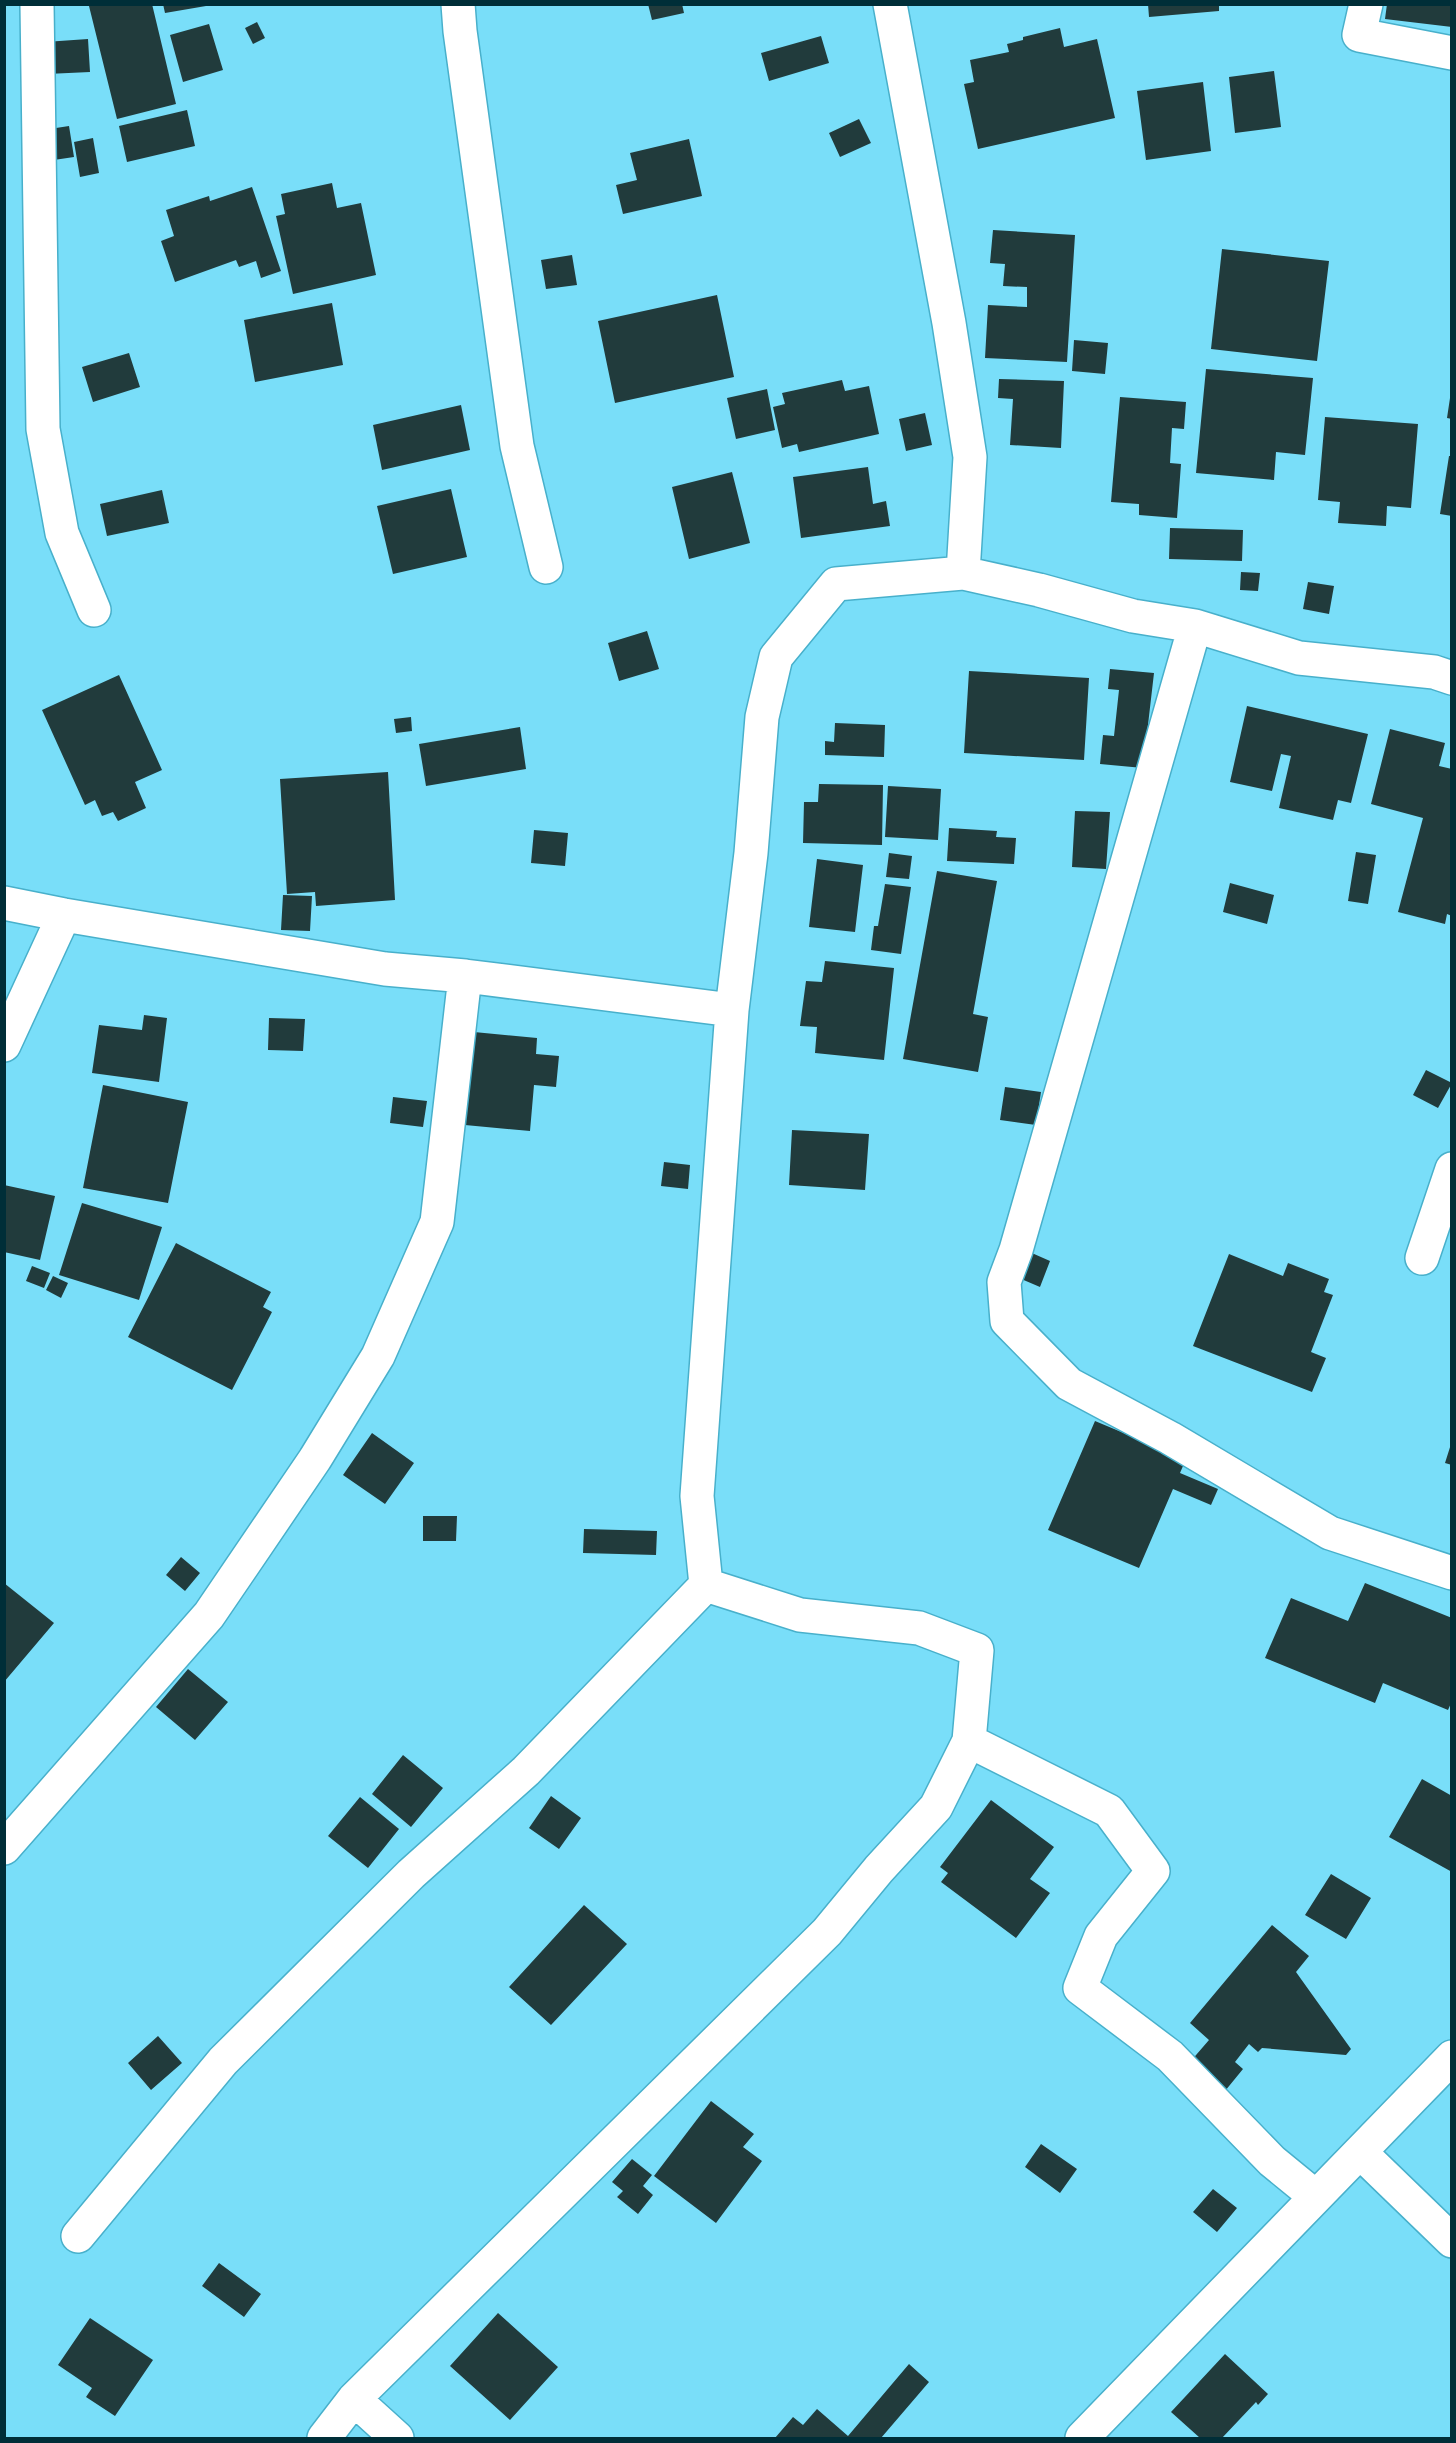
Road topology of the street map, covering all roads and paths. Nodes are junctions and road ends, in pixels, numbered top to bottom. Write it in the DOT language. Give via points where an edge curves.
graph roads {
  1 [pos="37,4"];
  2 [pos="458,4"];
  3 [pos="890,4"];
  4 [pos="1366,4"];
  5 [pos="1452,53"];
  6 [pos="546,567"];
  7 [pos="963,573"];
  8 [pos="94,610"];
  9 [pos="1195,626"];
  10 [pos="1452,678"];
  11 [pos="4,903"];
  12 [pos="64,915"];
  13 [pos="465,976"];
  14 [pos="732,1010"];
  15 [pos="4,1045"];
  16 [pos="1452,1169"];
  17 [pos="1422,1258"];
  18 [pos="1452,1573"];
  19 [pos="706,1585"];
  20 [pos="969,1741"];
  21 [pos="4,1848"];
  22 [pos="1452,2057"];
  23 [pos="1360,2152"];
  24 [pos="1316,2197"];
  25 [pos="78,2236"];
  26 [pos="1452,2241"];
  27 [pos="354,2399"];
  28 [pos="324,2439"];
  29 [pos="397,2439"];
  30 [pos="1082,2439"];
  1 -- 8 [label="street" via="44,429 62,533"];
  2 -- 6 [label="street" via="517,446"];
  3 -- 7 [label="street" via="970,458"];
  4 -- 5 [label="street" via="1359,35"];
  7 -- 9 [label="street" via="1133,616"];
  7 -- 14 [label="street" via="836,584 776,657 762,717"];
  9 -- 10 [label="street" via="1299,658 1434,672"];
  9 -- 18 [label="street" via="1004,1282 1007,1321 1069,1384 1170,1438 1330,1533"];
  11 -- 12 [label="street"];
  12 -- 13 [label="street" via="385,969"];
  12 -- 15 [label="street"];
  13 -- 14 [label="street"];
  13 -- 21 [label="street" via="437,1222 378,1356 315,1459 209,1615"];
  14 -- 19 [label="street" via="697,1496"];
  16 -- 17 [label="street"];
  19 -- 20 [label="street" via="800,1615 919,1628 977,1650"];
  19 -- 25 [label="street" via="526,1771 411,1874 223,2061"];
  20 -- 24 [label="street" via="1109,1811 1153,1871 1101,1936 1080,1988 1170,2056 1272,2161"];
  20 -- 27 [label="street" via="936,1807 827,1932"];
  22 -- 23 [label="street"];
  23 -- 24 [label="street"];
  23 -- 26 [label="street"];
  24 -- 30 [label="street"];
  27 -- 28 [label="street"];
  27 -- 29 [label="street"];
}
